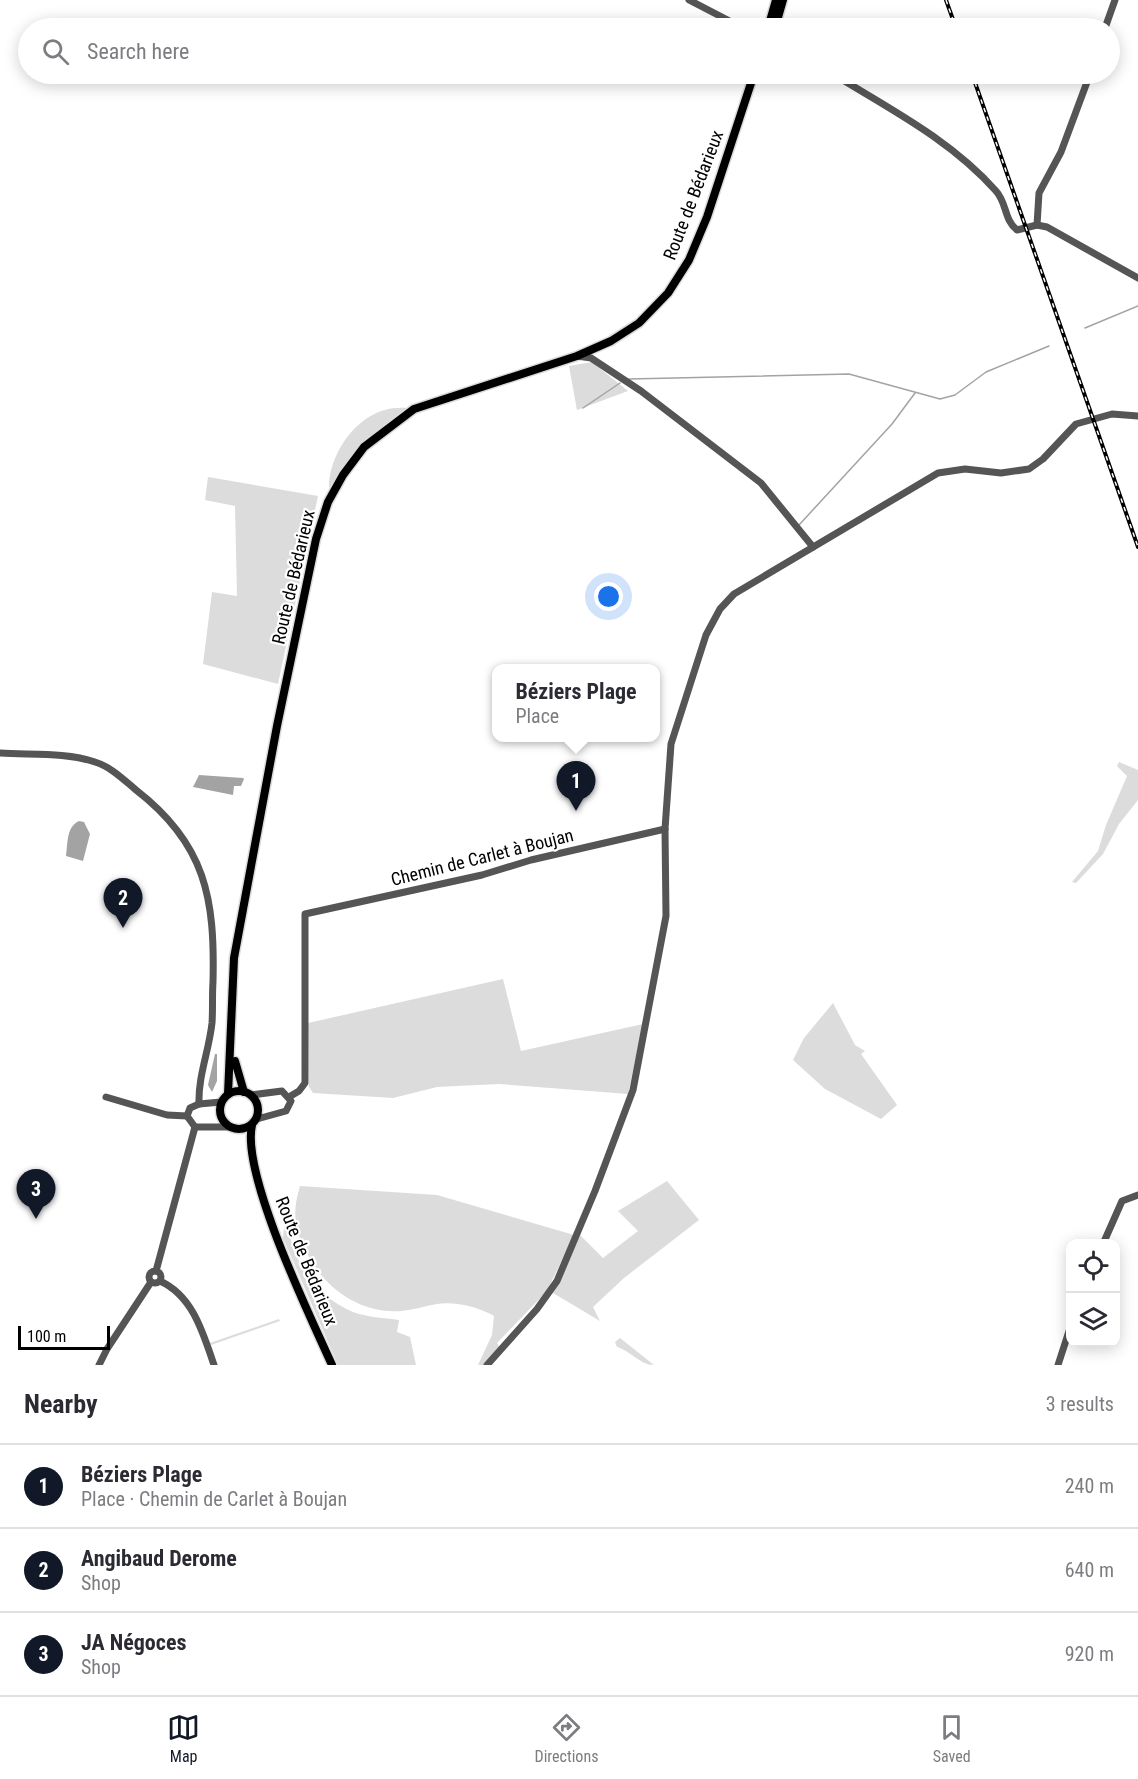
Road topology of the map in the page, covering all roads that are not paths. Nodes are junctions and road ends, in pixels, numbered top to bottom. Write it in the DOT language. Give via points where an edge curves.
graph roads {
  1 [pos="689,0"];
  2 [pos="780,0"];
  3 [pos="1115,0"];
  4 [pos="724,18"];
  5 [pos="774,18"];
  6 [pos="1109,18"];
  7 [pos="752,84"];
  8 [pos="849,84"];
  9 [pos="1086,84"];
  10 [pos="1037,225"];
  11 [pos="1138,278"];
  12 [pos="576,356"];
  13 [pos="1138,416"];
  14 [pos="813,547"];
  15 [pos="0,753"];
  16 [pos="665,829"];
  17 [pos="231,1046"];
  18 [pos="247,1093"];
  19 [pos="228,1094"];
  20 [pos="106,1097"];
  21 [pos="289,1097"];
  22 [pos="221,1102"];
  23 [pos="199,1104"];
  24 [pos="187,1116"];
  25 [pos="254,1122"];
  26 [pos="195,1127"];
  27 [pos="233,1128"];
  28 [pos="256,1167"];
  29 [pos="1138,1195"];
  30 [pos="1105,1239"];
  31 [pos="156,1282"];
  32 [pos="1066,1342"];
  33 [pos="99,1365"];
  34 [pos="214,1365"];
  35 [pos="332,1365"];
  36 [pos="487,1365"];
  37 [pos="1058,1365"];
  1 -- 4 [label="street"];
  2 -- 5 [label="main road"];
  3 -- 6 [label="street"];
  7 -- 12 [label="main road, Route de Bédarieux" via="689,260 668,293 639,323"];
  8 -- 10 [label="street" via="938,138 998,193 1010,224 1017,230"];
  9 -- 10 [label="street" via="1061,152 1039,193"];
  10 -- 11 [label="street"];
  12 -- 14 [label="street" via="591,358 633,386 761,483"];
  12 -- 17 [label="main road, Route de Bédarieux" via="414,409 364,447 328,502 316,539 237,938 230,1005"];
  13 -- 14 [label="street" via="1112,414 1076,424 1029,470 1001,473 965,469 938,473"];
  14 -- 16 [label="street" via="734,594 720,609 706,635 671,744"];
  15 -- 23 [label="street" via="98,763 147,798 190,849 209,897 214,935 212,1023 199,1085"];
  16 -- 21 [label="street, Chemin de Carlet à Boujan" via="305,914 305,1083"];
  16 -- 36 [label="street" via="666,916 633,1090 557,1281"];
  17 -- 18 [label="main road, Route de Bédarieux"];
  17 -- 19 [label="main road, Route de Bédarieux"];
  18 -- 19 [label="main road"];
  18 -- 21 [label="street" via="279,1091"];
  18 -- 25 [label="main road" via="257,1103"];
  19 -- 22 [label="main road"];
  20 -- 24 [label="street" via="168,1115"];
  21 -- 25 [label="street" via="291,1104 286,1111"];
  22 -- 23 [label="street"];
  22 -- 27 [label="main road" via="220,1113"];
  23 -- 24 [label="street" via="190,1108"];
  24 -- 26 [label="street"];
  25 -- 27 [label="main road"];
  25 -- 28 [label="main road, Route de Bédarieux" via="251,1143"];
  26 -- 27 [label="street"];
  26 -- 31 [label="street" via="156,1271 149,1275"];
  27 -- 28 [label="main road, Route de Bédarieux" via="243,1137"];
  28 -- 35 [label="main road, Route de Bédarieux" via="273,1228"];
  29 -- 30 [label="street" via="1122,1201"];
  31 -- 33 [label="street"];
  31 -- 34 [label="street" via="182,1297 195,1315"];
  32 -- 37 [label="street"];
}
